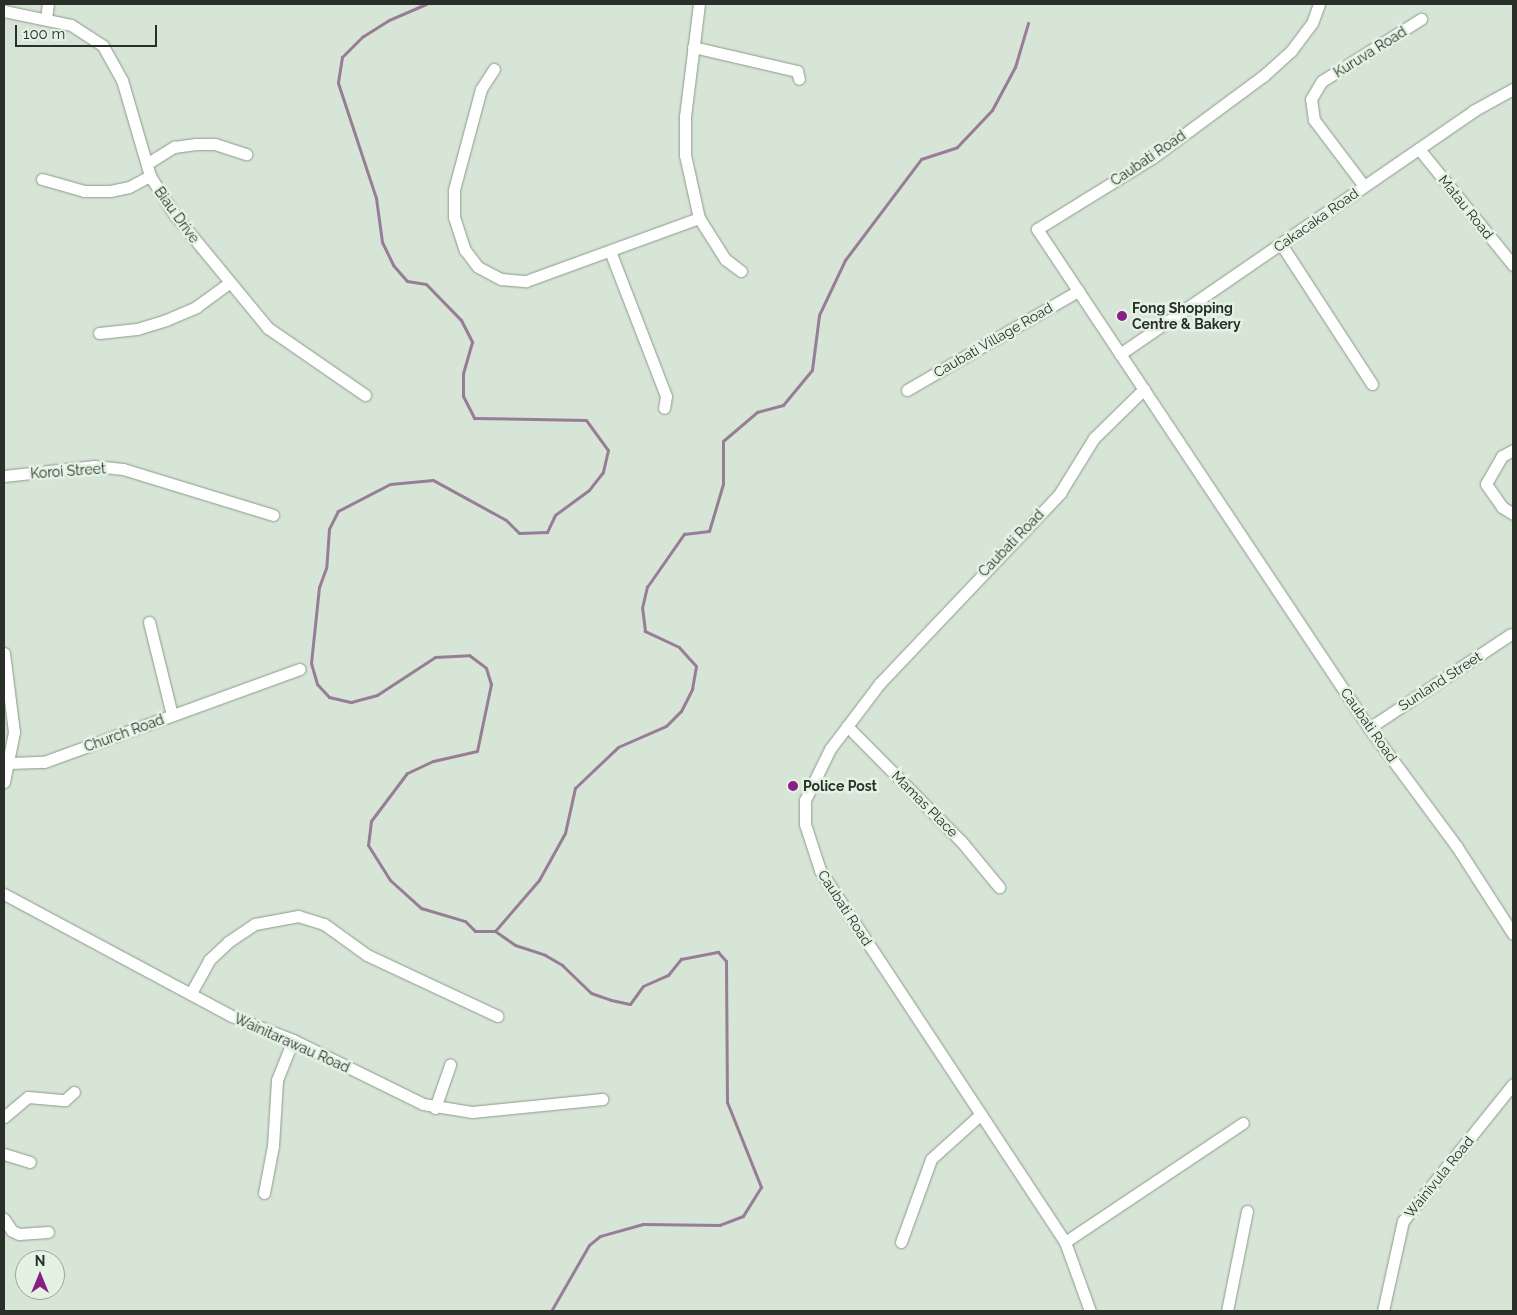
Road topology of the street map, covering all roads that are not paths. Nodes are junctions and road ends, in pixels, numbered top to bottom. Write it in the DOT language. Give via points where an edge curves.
graph roads {
  1 [pos="48,4"];
  2 [pos="699,4"];
  3 [pos="1319,4"];
  4 [pos="4,11"];
  5 [pos="46,18"];
  6 [pos="1421,20"];
  7 [pos="694,47"];
  8 [pos="494,69"];
  9 [pos="799,79"];
  10 [pos="1513,88"];
  11 [pos="1419,149"];
  12 [pos="246,154"];
  13 [pos="148,163"];
  14 [pos="150,176"];
  15 [pos="42,179"];
  16 [pos="1364,186"];
  17 [pos="699,218"];
  18 [pos="1281,244"];
  19 [pos="610,251"];
  20 [pos="1513,265"];
  21 [pos="741,271"];
  22 [pos="229,283"];
  23 [pos="1078,291"];
  24 [pos="100,333"];
  25 [pos="1120,354"];
  26 [pos="1372,384"];
  27 [pos="1144,389"];
  28 [pos="908,390"];
  29 [pos="366,395"];
  30 [pos="664,408"];
  31 [pos="1513,450"];
  32 [pos="4,476"];
  33 [pos="1513,514"];
  34 [pos="273,515"];
  35 [pos="149,622"];
  36 [pos="1511,634"];
  37 [pos="4,653"];
  38 [pos="300,669"];
  39 [pos="8,712"];
  40 [pos="172,715"];
  41 [pos="848,726"];
  42 [pos="1369,728"];
  43 [pos="10,763"];
  44 [pos="4,782"];
  45 [pos="999,887"];
  46 [pos="4,894"];
  47 [pos="1513,934"];
  48 [pos="191,993"];
  49 [pos="497,1016"];
  50 [pos="293,1040"];
  51 [pos="450,1065"];
  52 [pos="1513,1084"];
  53 [pos="74,1092"];
  54 [pos="602,1099"];
  55 [pos="436,1108"];
  56 [pos="981,1114"];
  57 [pos="4,1117"];
  58 [pos="1243,1123"];
  59 [pos="4,1154"];
  60 [pos="30,1162"];
  61 [pos="264,1193"];
  62 [pos="1247,1211"];
  63 [pos="4,1219"];
  64 [pos="48,1232"];
  65 [pos="901,1242"];
  66 [pos="1066,1242"];
  67 [pos="1090,1311"];
  68 [pos="1227,1311"];
  69 [pos="1383,1311"];
  1 -- 5 [label="street"];
  2 -- 7 [label="street"];
  3 -- 23 [label="street, Caubati Road" via="1312,23 1291,51 1263,76 1152,158 1037,229"];
  4 -- 5 [label="street, Biau Drive"];
  5 -- 13 [label="street, Biau Drive" via="90,34 103,46 122,80"];
  6 -- 16 [label="street, Kuruva Road" via="1322,81 1311,98 1314,120"];
  7 -- 9 [label="street" via="796,70"];
  7 -- 17 [label="street" via="685,155"];
  8 -- 19 [label="street" via="481,89 454,190 454,217 465,250 478,266 501,279 526,281"];
  10 -- 11 [label="street, Cakacaka Road"];
  11 -- 16 [label="street, Cakacaka Road"];
  11 -- 20 [label="street, Matau Road"];
  12 -- 13 [label="street" via="215,144 196,144 174,147"];
  13 -- 14 [label="street, Biau Drive"];
  14 -- 15 [label="street" via="129,187 110,191 84,191"];
  14 -- 22 [label="street, Biau Drive" via="174,214"];
  16 -- 18 [label="street, Cakacaka Road"];
  17 -- 19 [label="street"];
  17 -- 21 [label="street" via="725,259"];
  18 -- 25 [label="street, Cakacaka Road"];
  18 -- 26 [label="street"];
  19 -- 30 [label="street" via="666,396"];
  22 -- 24 [label="street" via="196,307 166,320 137,329"];
  22 -- 29 [label="street, Biau Drive" via="268,328"];
  23 -- 25 [label="street, Caubati Road"];
  23 -- 28 [label="street, Caubati Village Road"];
  25 -- 27 [label="street, Caubati Road"];
  27 -- 41 [label="street, Caubati Road" via="1094,438 1060,493 886,676"];
  27 -- 42 [label="street, Caubati Road"];
  31 -- 33 [label="street" via="1502,456 1486,484 1502,507"];
  32 -- 34 [label="street, Koroi Street" via="94,466 123,468 190,486"];
  35 -- 40 [label="street"];
  36 -- 42 [label="street, Sunland Street"];
  37 -- 39 [label="street"];
  38 -- 40 [label="street, Church Road"];
  39 -- 43 [label="street"];
  40 -- 43 [label="street, Church Road" via="44,762"];
  41 -- 45 [label="street, Mamas Place" via="961,841"];
  41 -- 56 [label="street, Caubati Road" via="815,773 805,800 809,844 820,870"];
  42 -- 47 [label="street, Caubati Road" via="1457,847"];
  43 -- 44 [label="street"];
  46 -- 48 [label="street, Wainitarawau Road"];
  48 -- 49 [label="street" via="210,960 228,942 255,924 298,916 324,924 367,955"];
  48 -- 50 [label="street, Wainitarawau Road" via="232,1016"];
  50 -- 55 [label="street, Wainitarawau Road"];
  50 -- 61 [label="street" via="277,1080 273,1146"];
  51 -- 55 [label="street"];
  52 -- 69 [label="street, Wainivula Road" via="1403,1221"];
  53 -- 57 [label="street" via="65,1100 35,1095"];
  54 -- 55 [label="street, Wainitarawau Road" via="472,1112"];
  56 -- 65 [label="street" via="931,1159"];
  56 -- 66 [label="street, Caubati Road"];
  58 -- 66 [label="street"];
  59 -- 60 [label="street"];
  62 -- 68 [label="street"];
  63 -- 64 [label="street" via="12,1232"];
  66 -- 67 [label="street, Caubati Road"];
}
